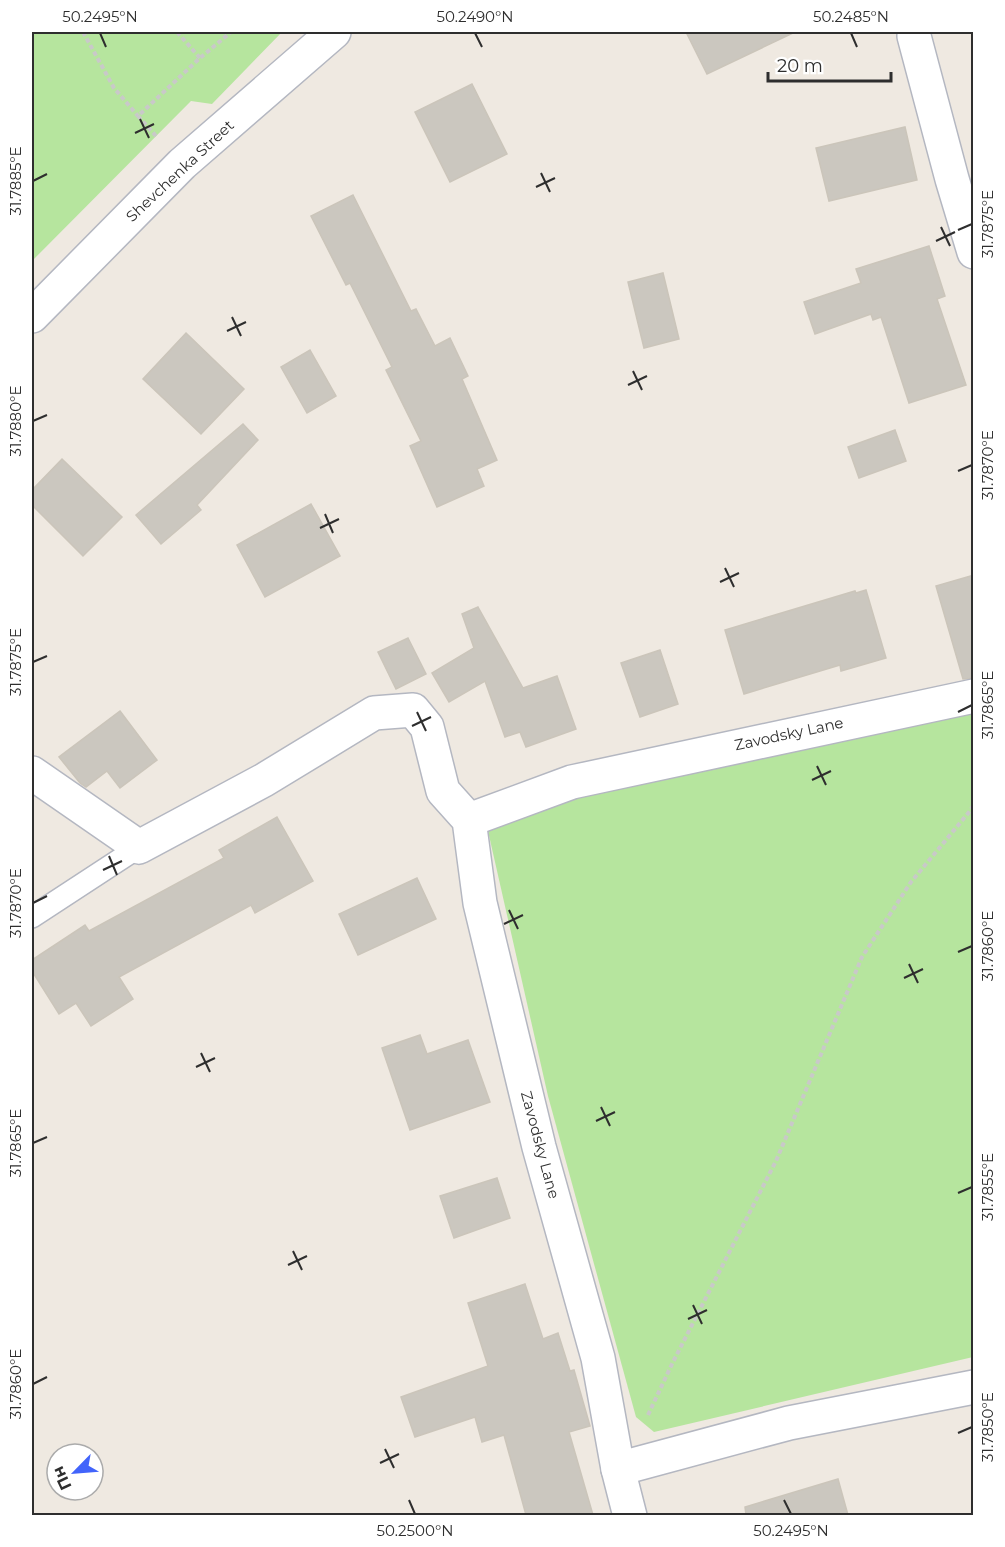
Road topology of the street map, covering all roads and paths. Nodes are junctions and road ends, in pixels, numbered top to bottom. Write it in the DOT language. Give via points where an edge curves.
graph roads {
  1 [pos="83,32"];
  2 [pos="177,32"];
  3 [pos="231,32"];
  4 [pos="334,32"];
  5 [pos="914,36"];
  6 [pos="200,58"];
  7 [pos="138,116"];
  8 [pos="182,165"];
  9 [pos="974,252"];
  10 [pos="32,316"];
  11 [pos="974,696"];
  12 [pos="32,773"];
  13 [pos="974,804"];
  14 [pos="469,819"];
  15 [pos="139,847"];
  16 [pos="32,917"];
  17 [pos="974,1387"];
  18 [pos="618,1468"];
  19 [pos="630,1515"];
  1 -- 7 [label="path" via="114,88"];
  2 -- 6 [label="path"];
  3 -- 6 [label="path"];
  4 -- 8 [label="street, Shevchenka Street"];
  5 -- 9 [label="street"];
  6 -- 7 [label="path"];
  7 -- 8 [label="path"];
  8 -- 10 [label="street, Shevchenka Street"];
  11 -- 14 [label="street, Zavodsky Lane" via="572,782"];
  12 -- 15 [label="street"];
  13 -- 18 [label="path" via="911,882 862,957 776,1161"];
  14 -- 15 [label="street" via="443,791 427,727 413,710 374,713 264,780"];
  14 -- 18 [label="street, Zavodsky Lane" via="480,903 539,1147 598,1358"];
  15 -- 16 [label="lane"];
  17 -- 18 [label="street" via="789,1423"];
  18 -- 19 [label="street, Zavodsky Lane"];
}
